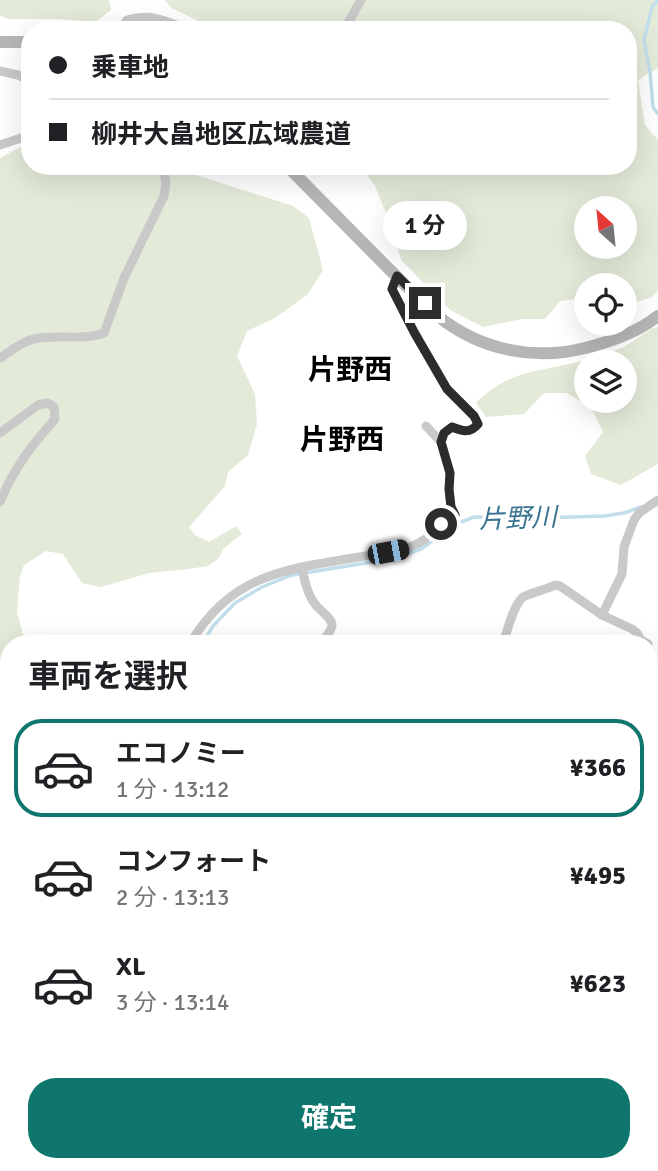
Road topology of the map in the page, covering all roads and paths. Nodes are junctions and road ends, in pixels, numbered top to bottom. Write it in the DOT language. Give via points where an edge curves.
graph roads {
  1 [pos="361,0"];
  2 [pos="126,21"];
  3 [pos="166,21"];
  4 [pos="349,21"];
  5 [pos="0,42"];
  6 [pos="21,42"];
  7 [pos="0,71"];
  8 [pos="21,76"];
  9 [pos="21,138"];
  10 [pos="0,145"];
  11 [pos="164,175"];
  12 [pos="296,175"];
  13 [pos="397,276"];
  14 [pos="658,316"];
  15 [pos="0,358"];
  16 [pos="426,426"];
  17 [pos="0,433"];
  18 [pos="441,442"];
  19 [pos="658,500"];
  20 [pos="0,502"];
  21 [pos="302,570"];
  22 [pos="602,615"];
  23 [pos="196,635"];
  24 [pos="327,635"];
  25 [pos="506,635"];
  26 [pos="638,635"];
  1 -- 4 [label="street"];
  2 -- 3 [label="street" via="141,16"];
  5 -- 6 [label="street"];
  7 -- 8 [label="street"];
  9 -- 10 [label="street"];
  11 -- 15 [label="street" via="164,196 124,278 104,333 29,340"];
  12 -- 13 [label="street"];
  13 -- 14 [label="street" via="438,317 472,338 526,354 566,353 608,343"];
  13 -- 18 [label="street" via="392,289 414,332 447,389 478,424 464,432 452,427"];
  16 -- 18 [label="street"];
  17 -- 20 [label="street" via="38,405 54,407 55,419 9,478"];
  18 -- 21 [label="street" via="455,515 409,548"];
  19 -- 22 [label="street" via="634,520 624,547 622,574"];
  21 -- 23 [label="street" via="274,573 243,588 209,617"];
  21 -- 24 [label="street" via="312,600 330,619 332,629"];
  22 -- 25 [label="street" via="555,585 519,601"];
  22 -- 26 [label="street"];
}
